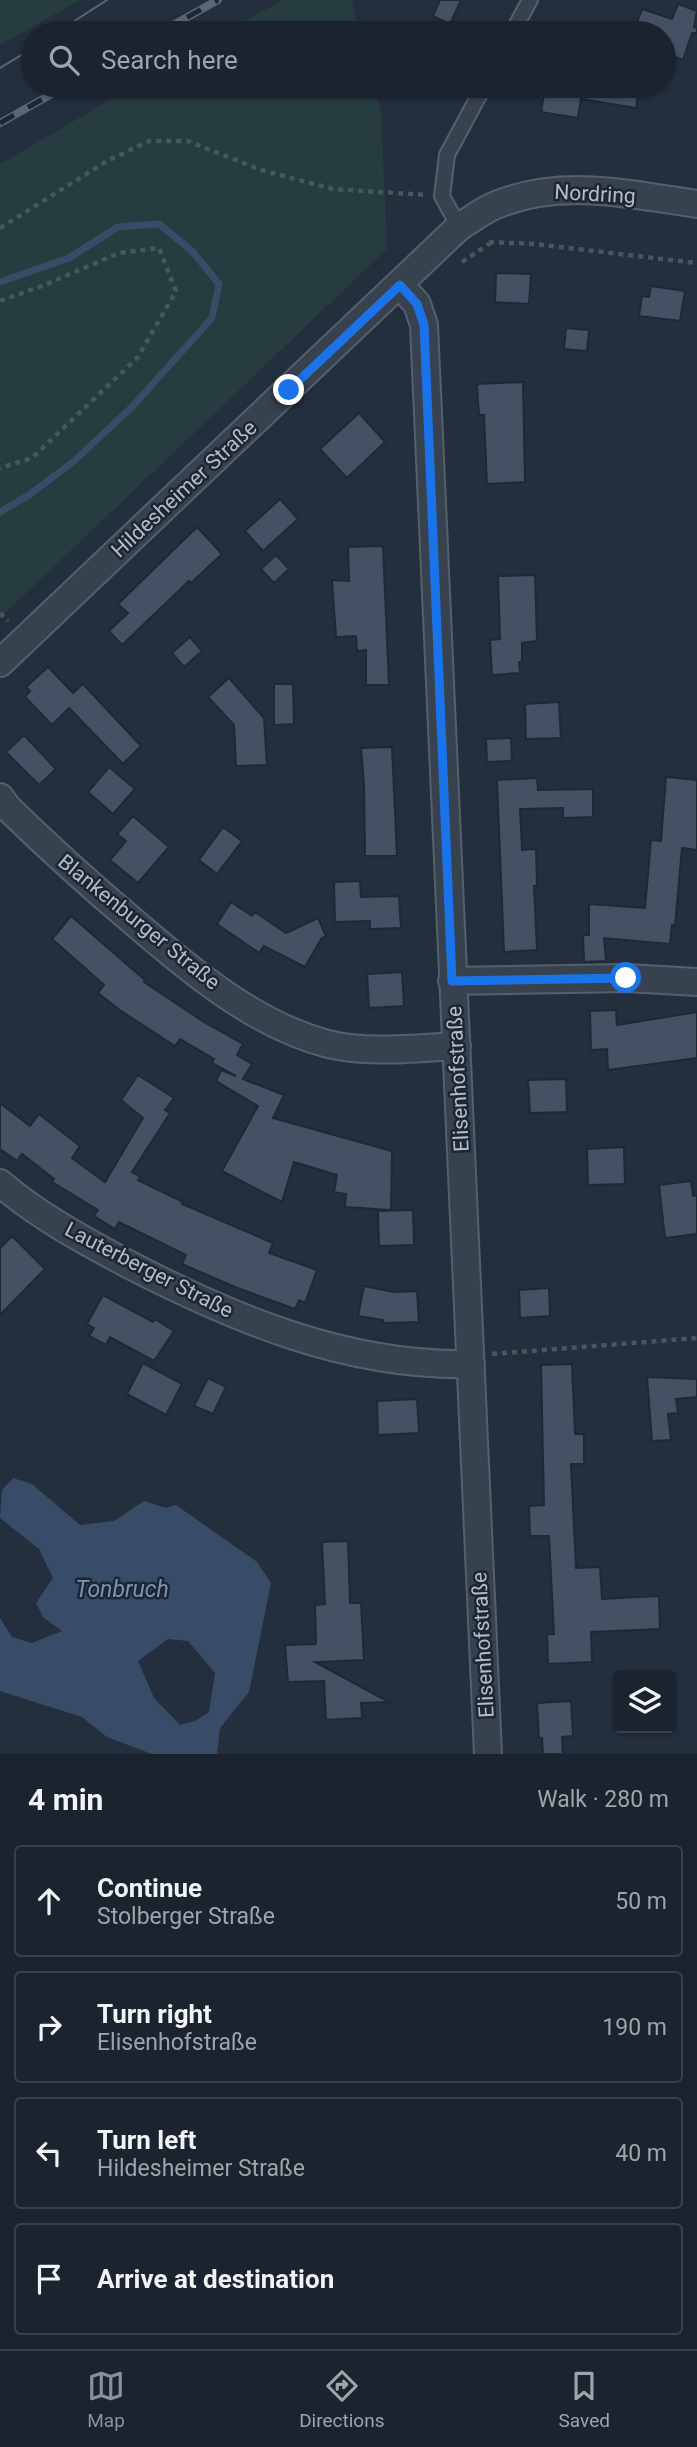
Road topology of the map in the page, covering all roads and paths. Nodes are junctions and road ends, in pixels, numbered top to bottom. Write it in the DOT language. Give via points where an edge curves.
graph roads {
  1 [pos="530,0"];
  2 [pos="519,21"];
  3 [pos="478,98"];
  4 [pos="442,196"];
  5 [pos="697,204"];
  6 [pos="459,227"];
  7 [pos="0,228"];
  8 [pos="697,263"];
  9 [pos="400,285"];
  10 [pos="0,301"];
  11 [pos="0,468"];
  12 [pos="0,663"];
  13 [pos="0,797"];
  14 [pos="452,981"];
  15 [pos="697,982"];
  16 [pos="457,1046"];
  17 [pos="3,1190"];
  18 [pos="697,1338"];
  19 [pos="471,1360"];
  20 [pos="488,1754"];
  1 -- 2 [label="lane"];
  3 -- 4 [label="lane" via="447,155"];
  4 -- 6 [label="lane"];
  4 -- 7 [label="path" via="333,189 261,170 188,141 149,141 107,161"];
  5 -- 6 [label="street, Nordring" via="566,189 537,192 493,206"];
  6 -- 8 [label="path" via="467,240"];
  6 -- 9 [label="street, Hildesheimer Straße"];
  9 -- 12 [label="street, Hildesheimer Straße"];
  9 -- 14 [label="street, Elisenhofstraße" via="417,304 424,325"];
  10 -- 11 [label="path" via="119,253 159,247 176,291 138,357 32,458"];
  13 -- 16 [label="street, Blankenburger Straße" via="69,867 162,946 266,1019 329,1044"];
  14 -- 15 [label="street" via="626,978"];
  14 -- 16 [label="street, Elisenhofstraße"];
  16 -- 19 [label="street, Elisenhofstraße"];
  17 -- 19 [label="street, Lauterberger Straße" via="148,1274 285,1335 421,1364"];
  18 -- 19 [label="path"];
  19 -- 20 [label="street, Elisenhofstraße"];
}
